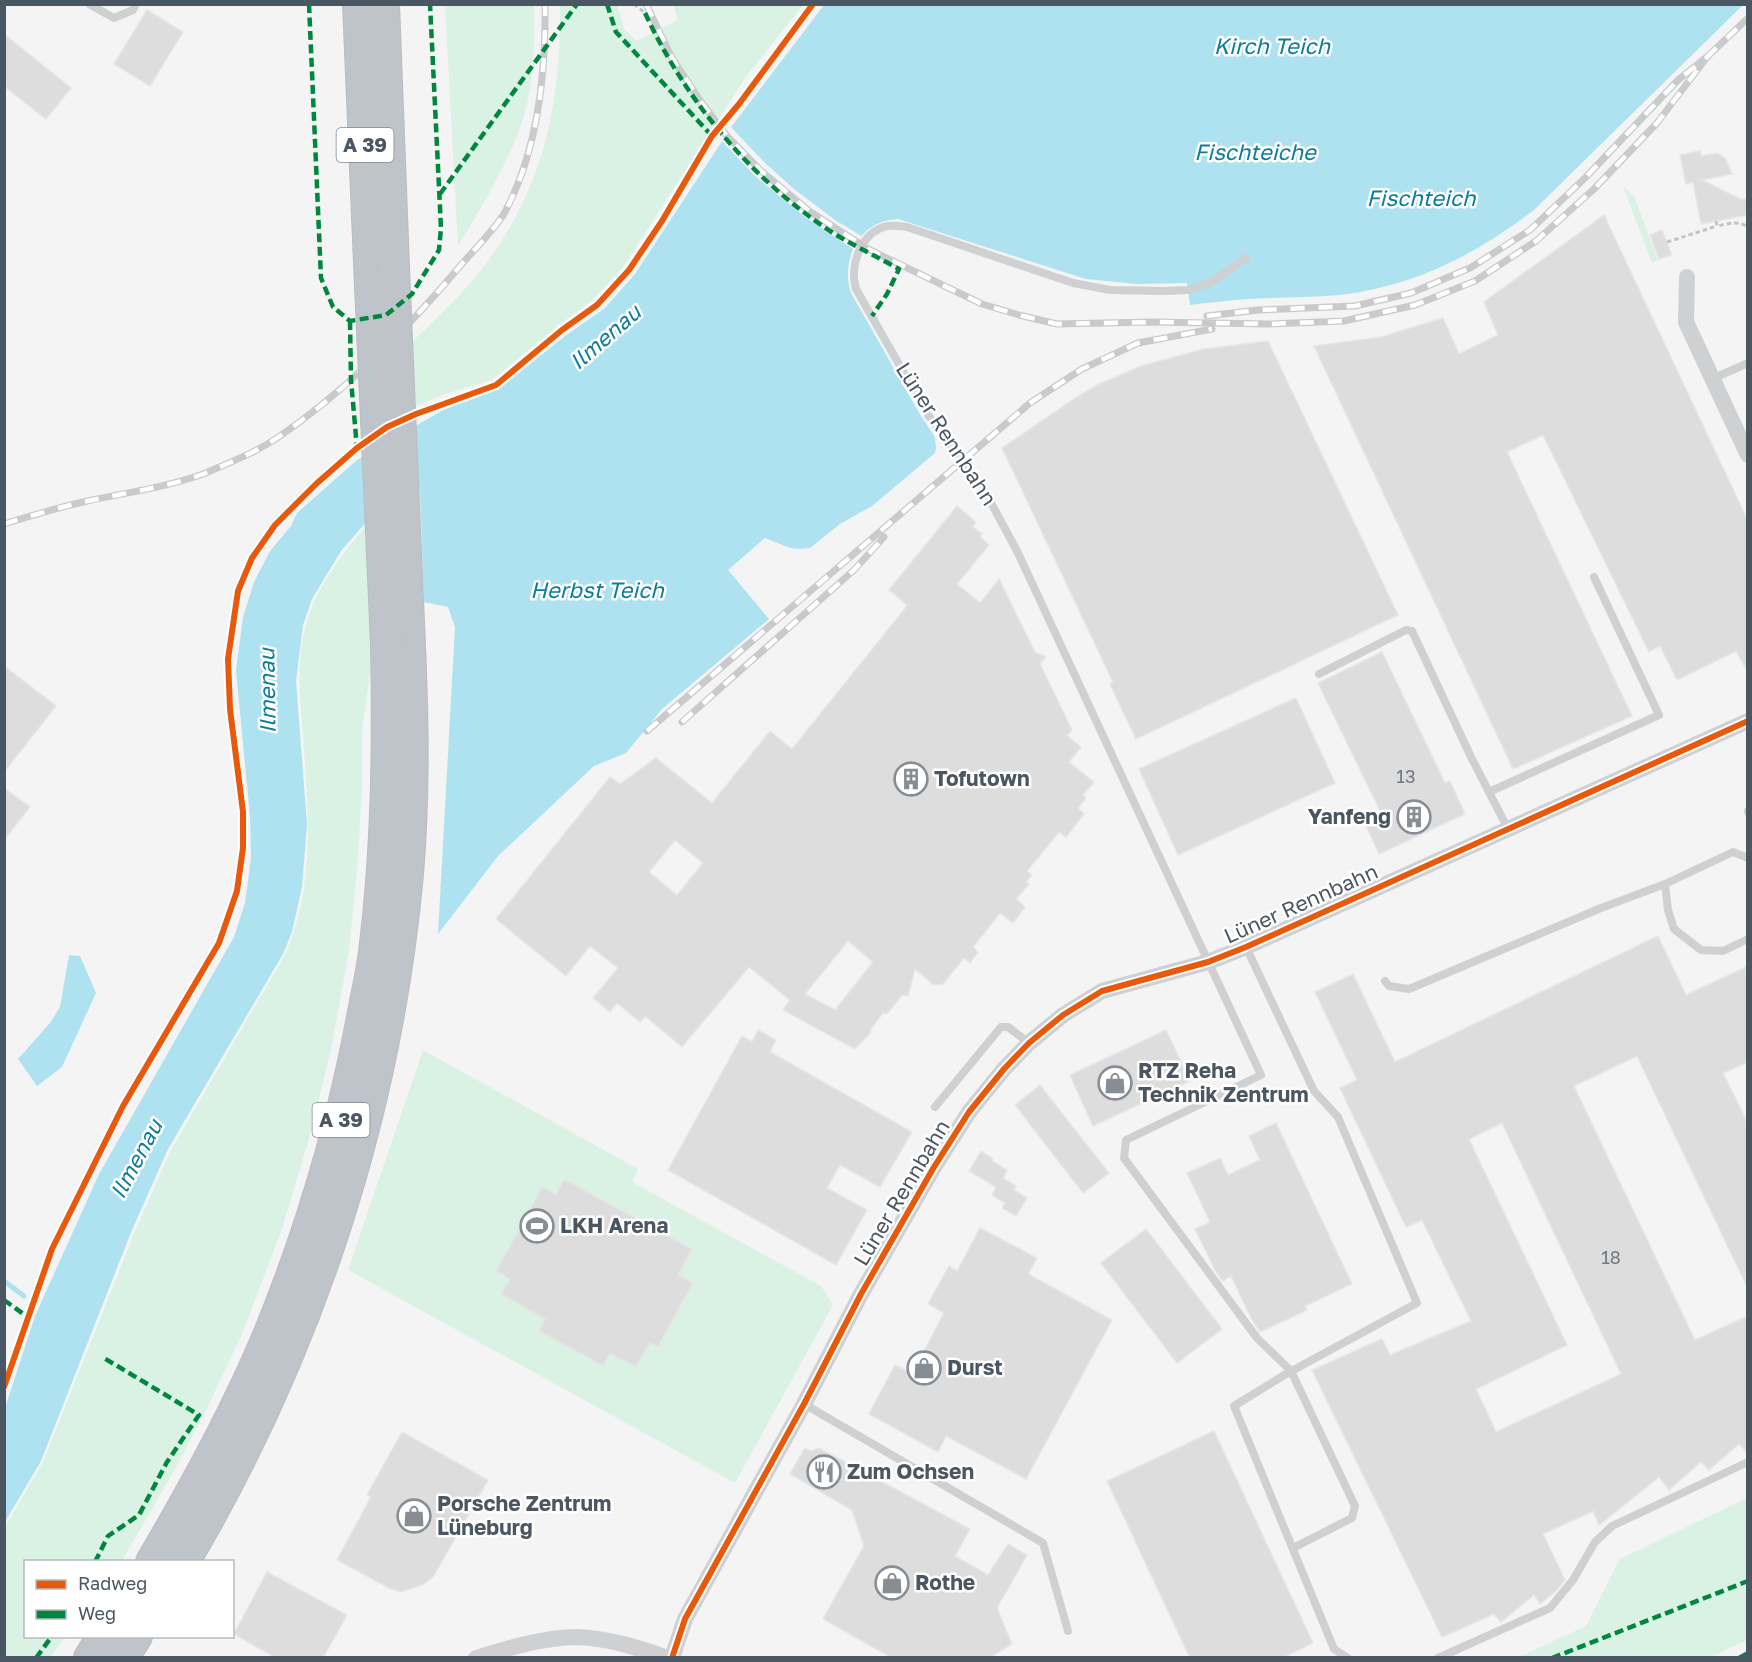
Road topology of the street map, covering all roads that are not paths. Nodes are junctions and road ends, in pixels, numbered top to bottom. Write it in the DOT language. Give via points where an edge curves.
graph roads {
  1 [pos="89,4"];
  2 [pos="136,4"];
  3 [pos="359,4"];
  4 [pos="383,4"];
  5 [pos="1246,258"];
  6 [pos="382,276"];
  7 [pos="1687,277"];
  8 [pos="1748,363"];
  9 [pos="1712,379"];
  10 [pos="1748,455"];
  11 [pos="1594,577"];
  12 [pos="398,633"];
  13 [pos="1319,674"];
  14 [pos="1748,721"];
  15 [pos="1489,792"];
  16 [pos="1508,829"];
  17 [pos="1748,858"];
  18 [pos="1665,884"];
  19 [pos="1748,939"];
  20 [pos="1246,947"];
  21 [pos="1208,962"];
  22 [pos="1385,981"];
  23 [pos="1029,1043"];
  24 [pos="935,1107"];
  25 [pos="1291,1371"];
  26 [pos="804,1404"];
  27 [pos="1748,1462"];
  28 [pos="1293,1548"];
  29 [pos="153,1560"];
  30 [pos="184,1560"];
  31 [pos="1068,1631"];
  32 [pos="103,1638"];
  33 [pos="135,1638"];
  34 [pos="90,1658"];
  35 [pos="122,1658"];
  36 [pos="476,1658"];
  37 [pos="670,1658"];
  38 [pos="1348,1658"];
  39 [pos="1438,1658"];
  1 -- 2 [label="lane" via="114,18 133,10"];
  3 -- 6 [label="highway, A 39"];
  4 -- 6 [label="highway, A 39"];
  5 -- 21 [label="lane, Lüner Rennbahn" via="1210,283 1188,290 1110,290 1073,283 907,227 889,226 867,240 854,271 856,289 928,415 982,488 1005,527"];
  6 -- 12 [label="highway, A 39, bridge"];
  7 -- 9 [label="street" via="1686,322"];
  8 -- 9 [label="lane"];
  9 -- 10 [label="street"];
  11 -- 15 [label="lane" via="1659,715"];
  12 -- 29 [label="highway, A 39" via="375,954 336,1139 307,1237 265,1345 230,1419"];
  12 -- 30 [label="highway, A 39" via="412,714 407,874 395,967 360,1143 329,1246 286,1359 254,1430"];
  13 -- 15 [label="lane" via="1406,630 1412,631"];
  14 -- 16 [label="street, Lüner Rennbahn"];
  15 -- 16 [label="lane"];
  16 -- 20 [label="street, Lüner Rennbahn"];
  17 -- 18 [label="lane" via="1733,852"];
  18 -- 19 [label="lane" via="1674,929 1701,950 1723,951"];
  18 -- 22 [label="lane" via="1409,989 1389,986"];
  20 -- 21 [label="street, Lüner Rennbahn"];
  20 -- 25 [label="lane" via="1314,1091 1338,1117 1417,1303"];
  21 -- 23 [label="street, Lüner Rennbahn" via="1101,991"];
  21 -- 25 [label="lane" via="1261,1075 1126,1140 1124,1158 1257,1338"];
  23 -- 24 [label="lane" via="1008,1027 1001,1027"];
  23 -- 26 [label="street, Lüner Rennbahn" via="969,1112 934,1167"];
  25 -- 28 [label="lane" via="1234,1406"];
  25 -- 28 [label="lane" via="1355,1506 1352,1518"];
  26 -- 31 [label="lane" via="1043,1543"];
  26 -- 37 [label="street, Lüner Rennbahn" via="685,1619"];
  27 -- 39 [label="lane" via="1612,1526 1595,1542 1573,1580 1550,1608"];
  28 -- 38 [label="lane" via="1334,1649"];
  32 -- 34 [label="highway"];
  33 -- 35 [label="highway"];
  36 -- 37 [label="street" via="525,1644 576,1637 628,1645"];
}
